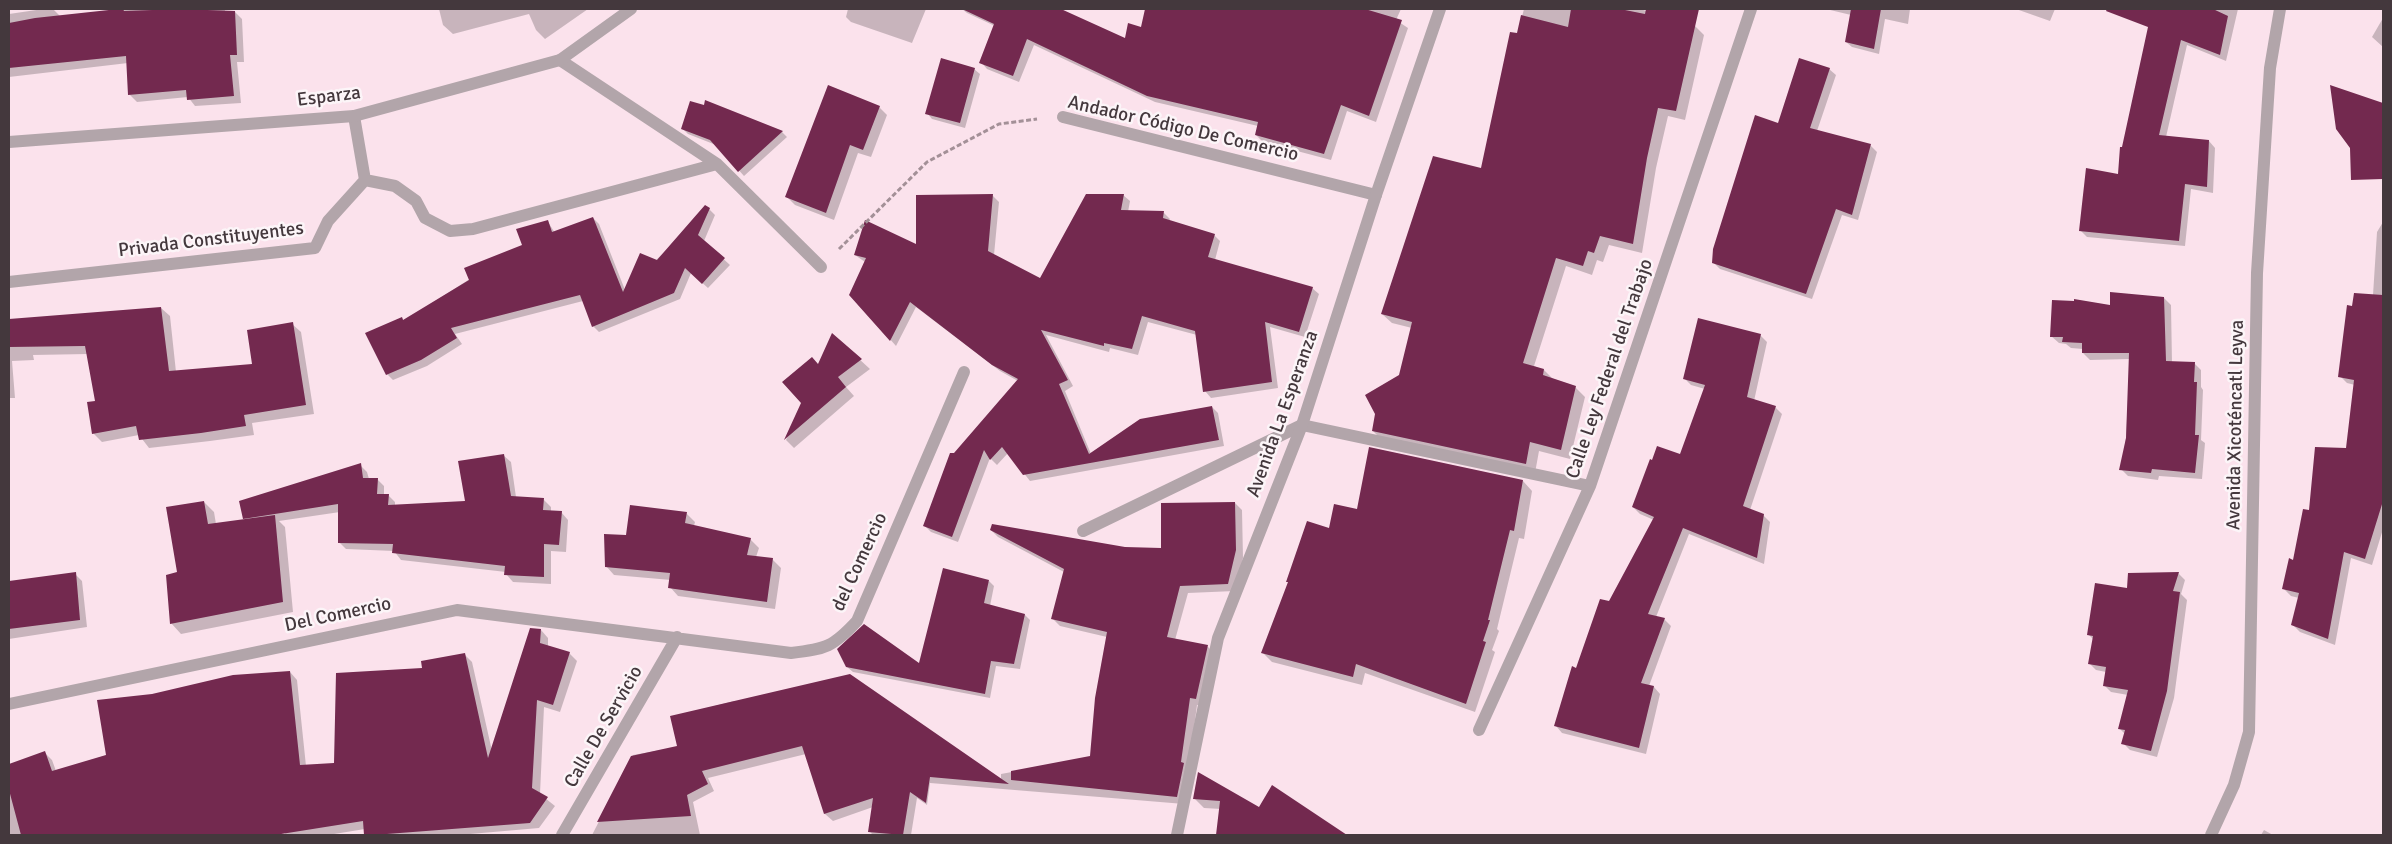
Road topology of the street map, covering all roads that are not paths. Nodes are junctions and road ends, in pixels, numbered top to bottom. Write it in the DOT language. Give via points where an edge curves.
graph roads {
  1 [pos="631,9"];
  2 [pos="1440,9"];
  3 [pos="1750,9"];
  4 [pos="2280,9"];
  5 [pos="560,60"];
  6 [pos="354,116"];
  7 [pos="1063,117"];
  8 [pos="9,142"];
  9 [pos="717,164"];
  10 [pos="365,180"];
  11 [pos="1376,195"];
  12 [pos="822,267"];
  13 [pos="9,282"];
  14 [pos="964,372"];
  15 [pos="1302,426"];
  16 [pos="1590,486"];
  17 [pos="1083,531"];
  18 [pos="677,637"];
  19 [pos="9,704"];
  20 [pos="1479,730"];
  21 [pos="562,835"];
  22 [pos="1177,835"];
  23 [pos="2211,835"];
  1 -- 5 [label="street, Esparza"];
  2 -- 11 [label="street, Avenida La Esperanza"];
  3 -- 16 [label="street, Calle Ley Federal del Trabajo"];
  4 -- 23 [label="street, Avenida Xicoténcatl Leyva" via="2270,68 2257,273 2249,732 2234,785"];
  5 -- 6 [label="street, Esparza"];
  5 -- 9 [label="street"];
  6 -- 8 [label="street, Esparza"];
  6 -- 10 [label="street"];
  7 -- 11 [label="street, Andador Código De Comercio"];
  9 -- 10 [label="street" via="473,228 450,231 425,218 416,201 395,186"];
  9 -- 12 [label="street"];
  10 -- 13 [label="street, Privada Constituyentes" via="328,220 314,248"];
  11 -- 15 [label="street, Avenida La Esperanza"];
  14 -- 18 [label="street, del Comercio" via="857,621 838,641 818,650 791,653"];
  15 -- 16 [label="street"];
  15 -- 17 [label="street"];
  15 -- 22 [label="street, Avenida La Esperanza" via="1218,638"];
  16 -- 20 [label="street, Calle Ley Federal del Trabajo"];
  18 -- 19 [label="street, Del Comercio" via="457,610"];
  18 -- 21 [label="street, Calle De Servicio"];
}
